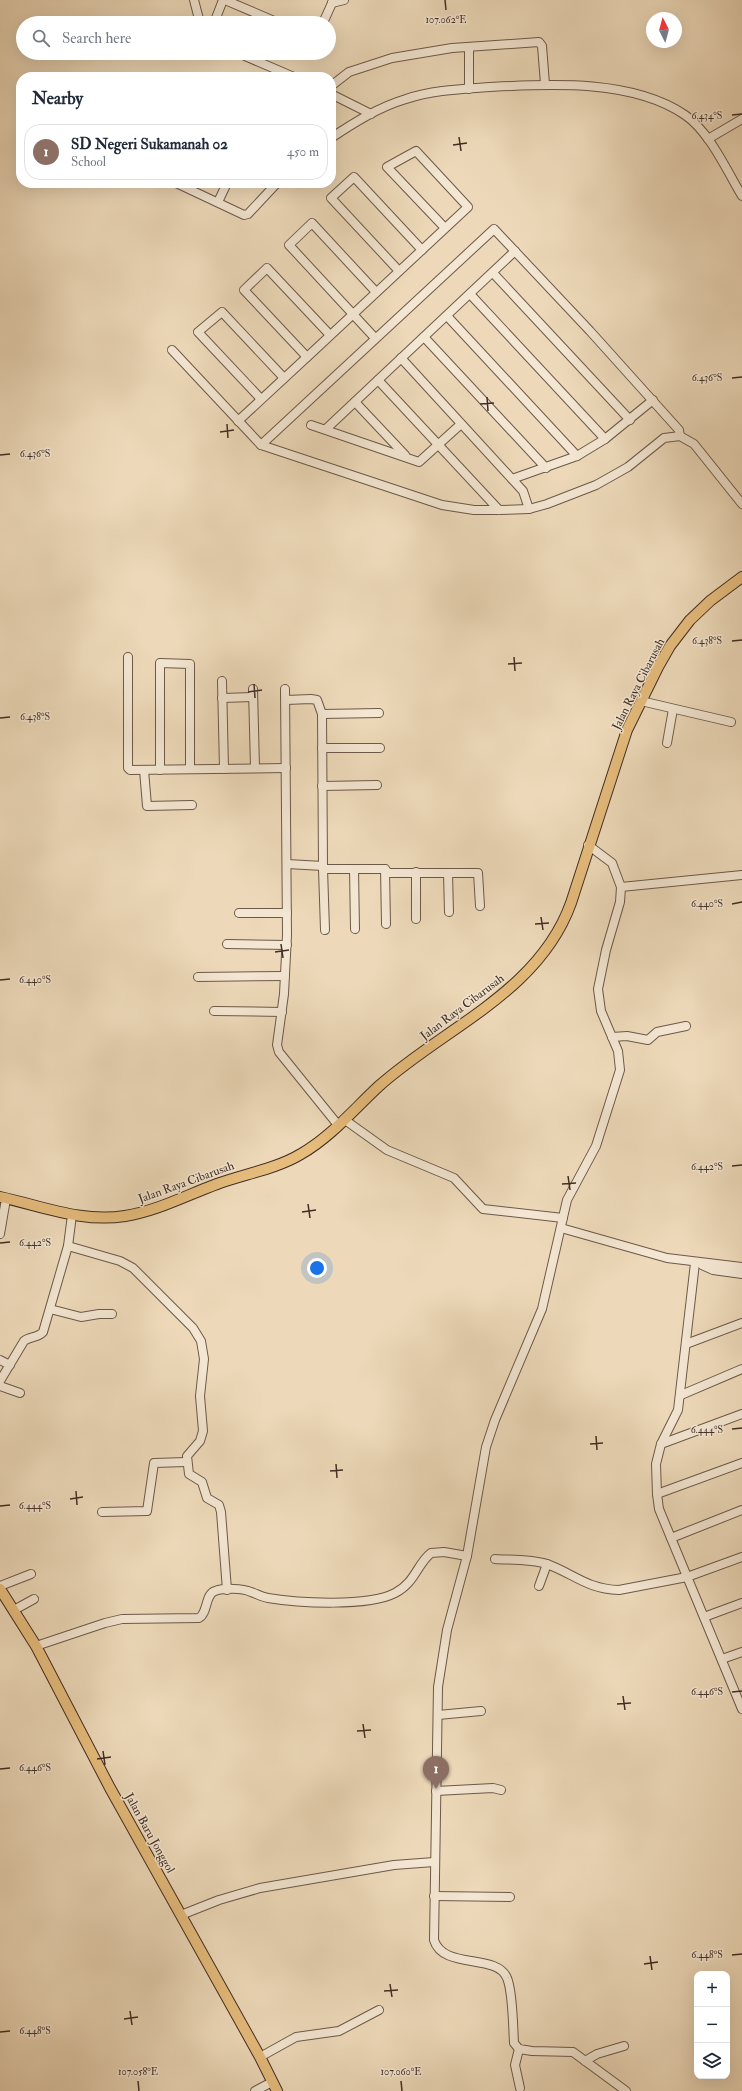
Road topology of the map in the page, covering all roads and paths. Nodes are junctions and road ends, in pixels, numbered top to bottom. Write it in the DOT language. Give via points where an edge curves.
graph roads {
  1 [pos="194,0"];
  2 [pos="224,0"];
  3 [pos="344,0"];
  4 [pos="328,1"];
  5 [pos="198,16"];
  6 [pos="217,16"];
  7 [pos="262,16"];
  8 [pos="325,16"];
  9 [pos="469,47"];
  10 [pos="252,60"];
  11 [pos="275,72"];
  12 [pos="336,82"];
  13 [pos="545,84"];
  14 [pos="469,89"];
  15 [pos="336,96"];
  16 [pos="371,114"];
  17 [pos="742,119"];
  18 [pos="336,134"];
  19 [pos="708,139"];
  20 [pos="187,188"];
  21 [pos="225,188"];
  22 [pos="270,188"];
  23 [pos="742,196"];
  24 [pos="218,202"];
  25 [pos="445,228"];
  26 [pos="422,250"];
  27 [pos="515,252"];
  28 [pos="399,271"];
  29 [pos="493,273"];
  30 [pos="376,292"];
  31 [pos="470,294"];
  32 [pos="353,314"];
  33 [pos="447,316"];
  34 [pos="330,335"];
  35 [pos="424,337"];
  36 [pos="375,338"];
  37 [pos="172,350"];
  38 [pos="307,357"];
  39 [pos="401,358"];
  40 [pos="284,378"];
  41 [pos="378,380"];
  42 [pos="261,399"];
  43 [pos="653,400"];
  44 [pos="355,402"];
  45 [pos="630,420"];
  46 [pos="238,421"];
  47 [pos="461,424"];
  48 [pos="311,425"];
  49 [pos="326,430"];
  50 [pos="680,436"];
  51 [pos="605,439"];
  52 [pos="261,445"];
  53 [pos="438,445"];
  54 [pos="577,456"];
  55 [pos="407,457"];
  56 [pos="546,468"];
  57 [pos="512,479"];
  58 [pos="742,504"];
  59 [pos="529,509"];
  60 [pos="499,510"];
  61 [pos="742,577"];
  62 [pos="128,657"];
  63 [pos="222,681"];
  64 [pos="285,689"];
  65 [pos="222,698"];
  66 [pos="286,700"];
  67 [pos="641,701"];
  68 [pos="673,709"];
  69 [pos="379,713"];
  70 [pos="322,714"];
  71 [pos="731,722"];
  72 [pos="667,743"];
  73 [pos="322,748"];
  74 [pos="380,748"];
  75 [pos="255,768"];
  76 [pos="286,768"];
  77 [pos="190,769"];
  78 [pos="224,769"];
  79 [pos="144,770"];
  80 [pos="160,770"];
  81 [pos="377,785"];
  82 [pos="322,786"];
  83 [pos="192,805"];
  84 [pos="588,845"];
  85 [pos="287,864"];
  86 [pos="323,867"];
  87 [pos="354,869"];
  88 [pos="385,869"];
  89 [pos="416,872"];
  90 [pos="448,873"];
  91 [pos="742,875"];
  92 [pos="621,887"];
  93 [pos="480,906"];
  94 [pos="449,912"];
  95 [pos="240,913"];
  96 [pos="288,913"];
  97 [pos="416,919"];
  98 [pos="386,924"];
  99 [pos="355,929"];
  100 [pos="325,930"];
  101 [pos="227,944"];
  102 [pos="287,945"];
  103 [pos="285,976"];
  104 [pos="198,977"];
  105 [pos="214,1011"];
  106 [pos="282,1012"];
  107 [pos="686,1026"];
  108 [pos="612,1037"];
  109 [pos="341,1123"];
  110 [pos="3,1198"];
  111 [pos="72,1215"];
  112 [pos="563,1218"];
  113 [pos="561,1228"];
  114 [pos="0,1234"];
  115 [pos="68,1246"];
  116 [pos="695,1263"];
  117 [pos="742,1267"];
  118 [pos="742,1274"];
  119 [pos="50,1310"];
  120 [pos="112,1314"];
  121 [pos="742,1323"];
  122 [pos="686,1344"];
  123 [pos="0,1360"];
  124 [pos="10,1365"];
  125 [pos="742,1369"];
  126 [pos="0,1381"];
  127 [pos="0,1386"];
  128 [pos="20,1393"];
  129 [pos="681,1394"];
  130 [pos="742,1414"];
  131 [pos="661,1444"];
  132 [pos="186,1462"];
  133 [pos="742,1463"];
  134 [pos="657,1494"];
  135 [pos="742,1510"];
  136 [pos="102,1512"];
  137 [pos="671,1538"];
  138 [pos="467,1556"];
  139 [pos="742,1557"];
  140 [pos="495,1559"];
  141 [pos="547,1564"];
  142 [pos="31,1574"];
  143 [pos="687,1577"];
  144 [pos="539,1586"];
  145 [pos="0,1588"];
  146 [pos="228,1590"];
  147 [pos="34,1599"];
  148 [pos="742,1603"];
  149 [pos="14,1610"];
  150 [pos="704,1617"];
  151 [pos="36,1646"];
  152 [pos="742,1652"];
  153 [pos="722,1660"];
  154 [pos="742,1708"];
  155 [pos="481,1711"];
  156 [pos="438,1714"];
  157 [pos="501,1790"];
  158 [pos="436,1791"];
  159 [pos="434,1862"];
  160 [pos="434,1896"];
  161 [pos="510,1897"];
  162 [pos="181,1915"];
  163 [pos="379,2010"];
  164 [pos="624,2046"];
  165 [pos="519,2049"];
  166 [pos="260,2057"];
  167 [pos="585,2061"];
  168 [pos="275,2087"];
  169 [pos="520,2088"];
  170 [pos="255,2091"];
  171 [pos="626,2091"];
  1 -- 5 [label="street"];
  2 -- 6 [label="street"];
  2 -- 7 [label="street"];
  3 -- 4 [label="street"];
  4 -- 8 [label="street"];
  9 -- 12 [label="street" via="379,61 349,72"];
  9 -- 13 [label="street" via="540,42"];
  9 -- 14 [label="street"];
  10 -- 11 [label="street"];
  13 -- 14 [label="street"];
  13 -- 19 [label="street" via="600,87 662,102 691,119"];
  14 -- 16 [label="street" via="407,98"];
  15 -- 16 [label="street"];
  16 -- 18 [label="street"];
  17 -- 19 [label="street"];
  19 -- 23 [label="street"];
  20 -- 24 [label="street"];
  21 -- 24 [label="street"];
  22 -- 24 [label="street" via="246,215"];
  25 -- 25 [label="street" via="468,207 416,151 387,167"];
  25 -- 26 [label="street"];
  26 -- 28 [label="street"];
  26 -- 28 [label="street" via="354,177 331,198"];
  27 -- 29 [label="street"];
  27 -- 36 [label="street" via="494,229"];
  27 -- 43 [label="street"];
  28 -- 30 [label="street"];
  29 -- 31 [label="street"];
  29 -- 45 [label="street"];
  30 -- 32 [label="street"];
  30 -- 32 [label="street" via="312,223 300,234 289,245"];
  31 -- 33 [label="street"];
  31 -- 51 [label="street"];
  32 -- 34 [label="street"];
  32 -- 36 [label="street"];
  33 -- 35 [label="street"];
  33 -- 54 [label="street"];
  34 -- 38 [label="street"];
  34 -- 38 [label="street" via="267,268 244,290"];
  35 -- 39 [label="street"];
  35 -- 56 [label="street"];
  36 -- 52 [label="street"];
  37 -- 46 [label="street"];
  38 -- 40 [label="street"];
  39 -- 41 [label="street"];
  39 -- 47 [label="street"];
  40 -- 42 [label="street"];
  40 -- 42 [label="street" via="222,312 198,332"];
  41 -- 44 [label="street"];
  41 -- 53 [label="street"];
  42 -- 46 [label="street"];
  43 -- 45 [label="street"];
  43 -- 50 [label="street" via="679,430"];
  44 -- 49 [label="street"];
  44 -- 55 [label="street"];
  45 -- 51 [label="street"];
  46 -- 52 [label="street"];
  47 -- 53 [label="street"];
  47 -- 57 [label="street"];
  48 -- 49 [label="street"];
  49 -- 55 [label="street"];
  50 -- 58 [label="street" via="694,444"];
  50 -- 59 [label="street" via="664,438 628,466 596,485"];
  51 -- 54 [label="street"];
  52 -- 60 [label="street" via="442,505 474,510"];
  53 -- 55 [label="street" via="419,462"];
  53 -- 60 [label="street"];
  54 -- 56 [label="street"];
  56 -- 57 [label="street"];
  57 -- 59 [label="street" via="524,491"];
  59 -- 60 [label="street"];
  61 -- 67 [label="main road, Jalan Raya Cibarusah" via="710,601 681,631 663,657"];
  62 -- 79 [label="street" via="128,768 132,771"];
  63 -- 65 [label="street"];
  64 -- 66 [label="street"];
  65 -- 75 [label="street" via="253,693"];
  65 -- 78 [label="street"];
  66 -- 70 [label="street" via="316,700"];
  66 -- 76 [label="street"];
  67 -- 68 [label="street"];
  67 -- 84 [label="main road, Jalan Raya Cibarusah" via="627,730"];
  68 -- 71 [label="street"];
  68 -- 72 [label="street"];
  69 -- 70 [label="street"];
  70 -- 73 [label="street"];
  73 -- 74 [label="street"];
  73 -- 82 [label="street"];
  75 -- 76 [label="street"];
  75 -- 78 [label="street"];
  76 -- 85 [label="street"];
  77 -- 78 [label="street"];
  77 -- 80 [label="street"];
  77 -- 80 [label="street" via="190,664 160,663"];
  79 -- 80 [label="street"];
  79 -- 83 [label="street" via="146,806"];
  81 -- 82 [label="street"];
  82 -- 86 [label="street"];
  84 -- 92 [label="street" via="612,863"];
  84 -- 109 [label="main road, Jalan Raya Cibarusah" via="566,917 560,930 533,967 496,1000 379,1086"];
  85 -- 86 [label="street"];
  85 -- 96 [label="street"];
  86 -- 87 [label="street"];
  86 -- 100 [label="street"];
  87 -- 88 [label="street"];
  87 -- 99 [label="street"];
  88 -- 89 [label="street" via="388,873"];
  88 -- 98 [label="street"];
  89 -- 90 [label="street"];
  89 -- 97 [label="street"];
  90 -- 93 [label="street" via="478,873"];
  90 -- 94 [label="street"];
  91 -- 92 [label="street"];
  92 -- 108 [label="street" via="622,895 616,922 606,950 598,989 601,1011"];
  95 -- 96 [label="street"];
  96 -- 102 [label="street"];
  101 -- 102 [label="street"];
  102 -- 103 [label="street"];
  103 -- 104 [label="street"];
  103 -- 106 [label="street"];
  105 -- 106 [label="street"];
  106 -- 109 [label="street" via="277,1038 279,1052"];
  107 -- 108 [label="street" via="657,1032 648,1040 627,1036"];
  108 -- 112 [label="street" via="620,1060 618,1079 596,1146 567,1200"];
  109 -- 111 [label="main road, Jalan Raya Cibarusah" via="301,1155 154,1209 102,1218"];
  109 -- 112 [label="street" via="387,1150 454,1178 483,1209"];
  110 -- 111 [label="main road, Jalan Raya Cibarusah"];
  110 -- 114 [label="street"];
  111 -- 115 [label="street"];
  112 -- 113 [label="street"];
  113 -- 116 [label="street" via="667,1258"];
  113 -- 138 [label="street" via="542,1309 490,1434"];
  115 -- 119 [label="street"];
  115 -- 132 [label="street" via="120,1261 133,1268 193,1328 201,1341 204,1359 200,1390 203,1431 200,1441 187,1456"];
  116 -- 117 [label="street"];
  116 -- 118 [label="street" via="713,1270"];
  116 -- 122 [label="street"];
  119 -- 120 [label="street" via="80,1317"];
  119 -- 124 [label="street" via="41,1335 24,1341"];
  121 -- 122 [label="street"];
  122 -- 129 [label="street"];
  123 -- 124 [label="street"];
  124 -- 126 [label="street"];
  125 -- 129 [label="street"];
  127 -- 128 [label="street"];
  129 -- 131 [label="street" via="674,1420"];
  130 -- 131 [label="street"];
  131 -- 134 [label="street" via="656,1464"];
  132 -- 136 [label="street" via="154,1463 147,1511"];
  132 -- 146 [label="street" via="189,1474 202,1482 207,1498 219,1505 222,1512"];
  133 -- 134 [label="street"];
  134 -- 137 [label="street" via="659,1509"];
  135 -- 137 [label="street"];
  137 -- 143 [label="street"];
  138 -- 146 [label="street" via="444,1552 431,1553 409,1583 395,1593 366,1600 272,1598 248,1590"];
  138 -- 156 [label="street" via="454,1599 442,1656"];
  139 -- 143 [label="street"];
  140 -- 141 [label="street"];
  141 -- 143 [label="street" via="583,1583 609,1590 629,1589"];
  141 -- 144 [label="street"];
  142 -- 145 [label="street"];
  143 -- 150 [label="street"];
  145 -- 149 [label="main road, Jalan Baru Jonggol"];
  146 -- 151 [label="street" via="212,1592 199,1618 122,1619"];
  147 -- 149 [label="street"];
  148 -- 150 [label="street"];
  149 -- 151 [label="main road, Jalan Baru Jonggol"];
  150 -- 153 [label="street"];
  151 -- 162 [label="main road, Jalan Baru Jonggol" via="103,1777"];
  152 -- 153 [label="street"];
  153 -- 154 [label="street"];
  155 -- 156 [label="street"];
  156 -- 158 [label="street"];
  157 -- 158 [label="street" via="493,1788"];
  158 -- 159 [label="street"];
  159 -- 160 [label="street"];
  159 -- 162 [label="street" via="394,1865 260,1888"];
  160 -- 161 [label="street"];
  160 -- 165 [label="street" via="434,1940 439,1951 495,1968 502,1971 508,1979 514,2043"];
  162 -- 166 [label="main road, Jalan Baru Jonggol"];
  163 -- 166 [label="street" via="339,2031 296,2037"];
  164 -- 167 [label="street" via="597,2054"];
  165 -- 167 [label="street" via="573,2052"];
  165 -- 169 [label="street" via="515,2065"];
  166 -- 168 [label="main road, Jalan Baru Jonggol"];
  167 -- 171 [label="street"];
  168 -- 170 [label="street"];
}
